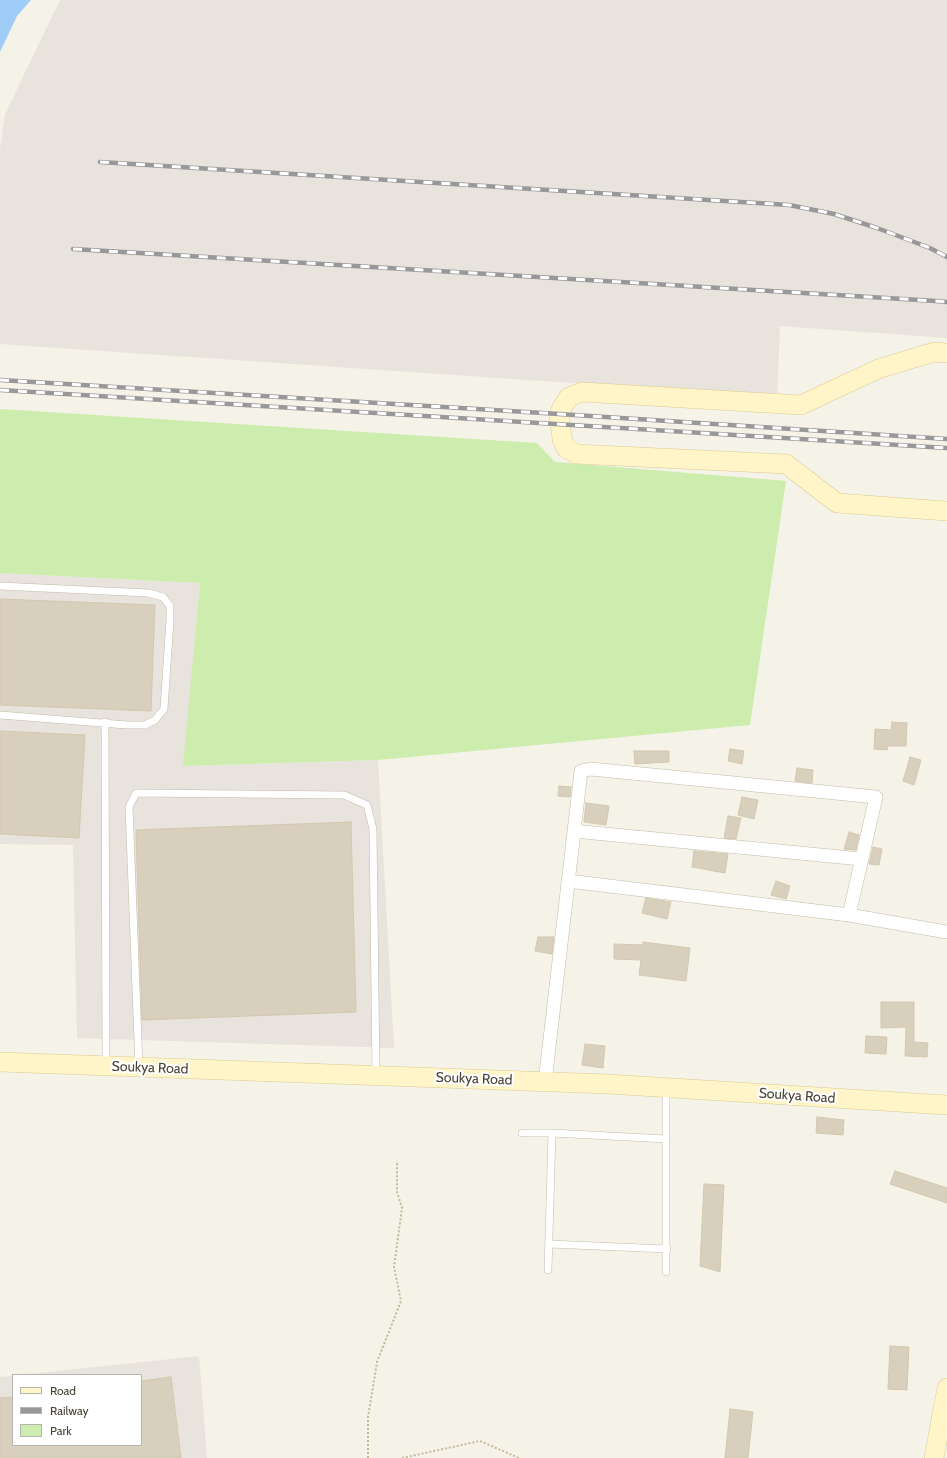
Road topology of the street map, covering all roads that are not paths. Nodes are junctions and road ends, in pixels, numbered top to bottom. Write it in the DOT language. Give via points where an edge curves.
graph roads {
  1 [pos="947,353"];
  2 [pos="947,511"];
  3 [pos="0,586"];
  4 [pos="0,715"];
  5 [pos="106,722"];
  6 [pos="574,831"];
  7 [pos="861,859"];
  8 [pos="568,881"];
  9 [pos="848,915"];
  10 [pos="947,932"];
  11 [pos="0,1062"];
  12 [pos="106,1066"];
  13 [pos="139,1067"];
  14 [pos="376,1076"];
  15 [pos="545,1082"];
  16 [pos="666,1088"];
  17 [pos="947,1105"];
  18 [pos="522,1133"];
  19 [pos="552,1133"];
  20 [pos="666,1139"];
  21 [pos="549,1244"];
  22 [pos="667,1249"];
  23 [pos="548,1270"];
  24 [pos="666,1272"];
  25 [pos="947,1388"];
  26 [pos="934,1458"];
  1 -- 2 [label="main road" via="934,352 878,369 801,405 582,392 569,398 559,414 562,439 566,448 576,454 786,464 837,503"];
  3 -- 5 [label="lane" via="148,593 163,597 170,606 164,710 155,720 145,724"];
  4 -- 5 [label="lane"];
  5 -- 12 [label="lane"];
  6 -- 7 [label="street"];
  6 -- 7 [label="street" via="581,771 591,769 876,797"];
  6 -- 8 [label="street"];
  7 -- 9 [label="street"];
  8 -- 9 [label="street"];
  8 -- 15 [label="street"];
  9 -- 10 [label="street"];
  11 -- 12 [label="main road, Soukya Road"];
  12 -- 13 [label="main road, Soukya Road"];
  13 -- 14 [label="main road, Soukya Road"];
  13 -- 14 [label="lane" via="129,807 136,793 344,795 368,805 373,829"];
  14 -- 15 [label="main road, Soukya Road"];
  15 -- 16 [label="main road, Soukya Road"];
  16 -- 17 [label="main road, Soukya Road"];
  16 -- 20 [label="lane"];
  18 -- 19 [label="lane"];
  19 -- 20 [label="lane"];
  19 -- 21 [label="lane"];
  20 -- 22 [label="lane"];
  21 -- 22 [label="lane"];
  21 -- 23 [label="lane"];
  22 -- 24 [label="lane"];
  25 -- 26 [label="main road"];
}
